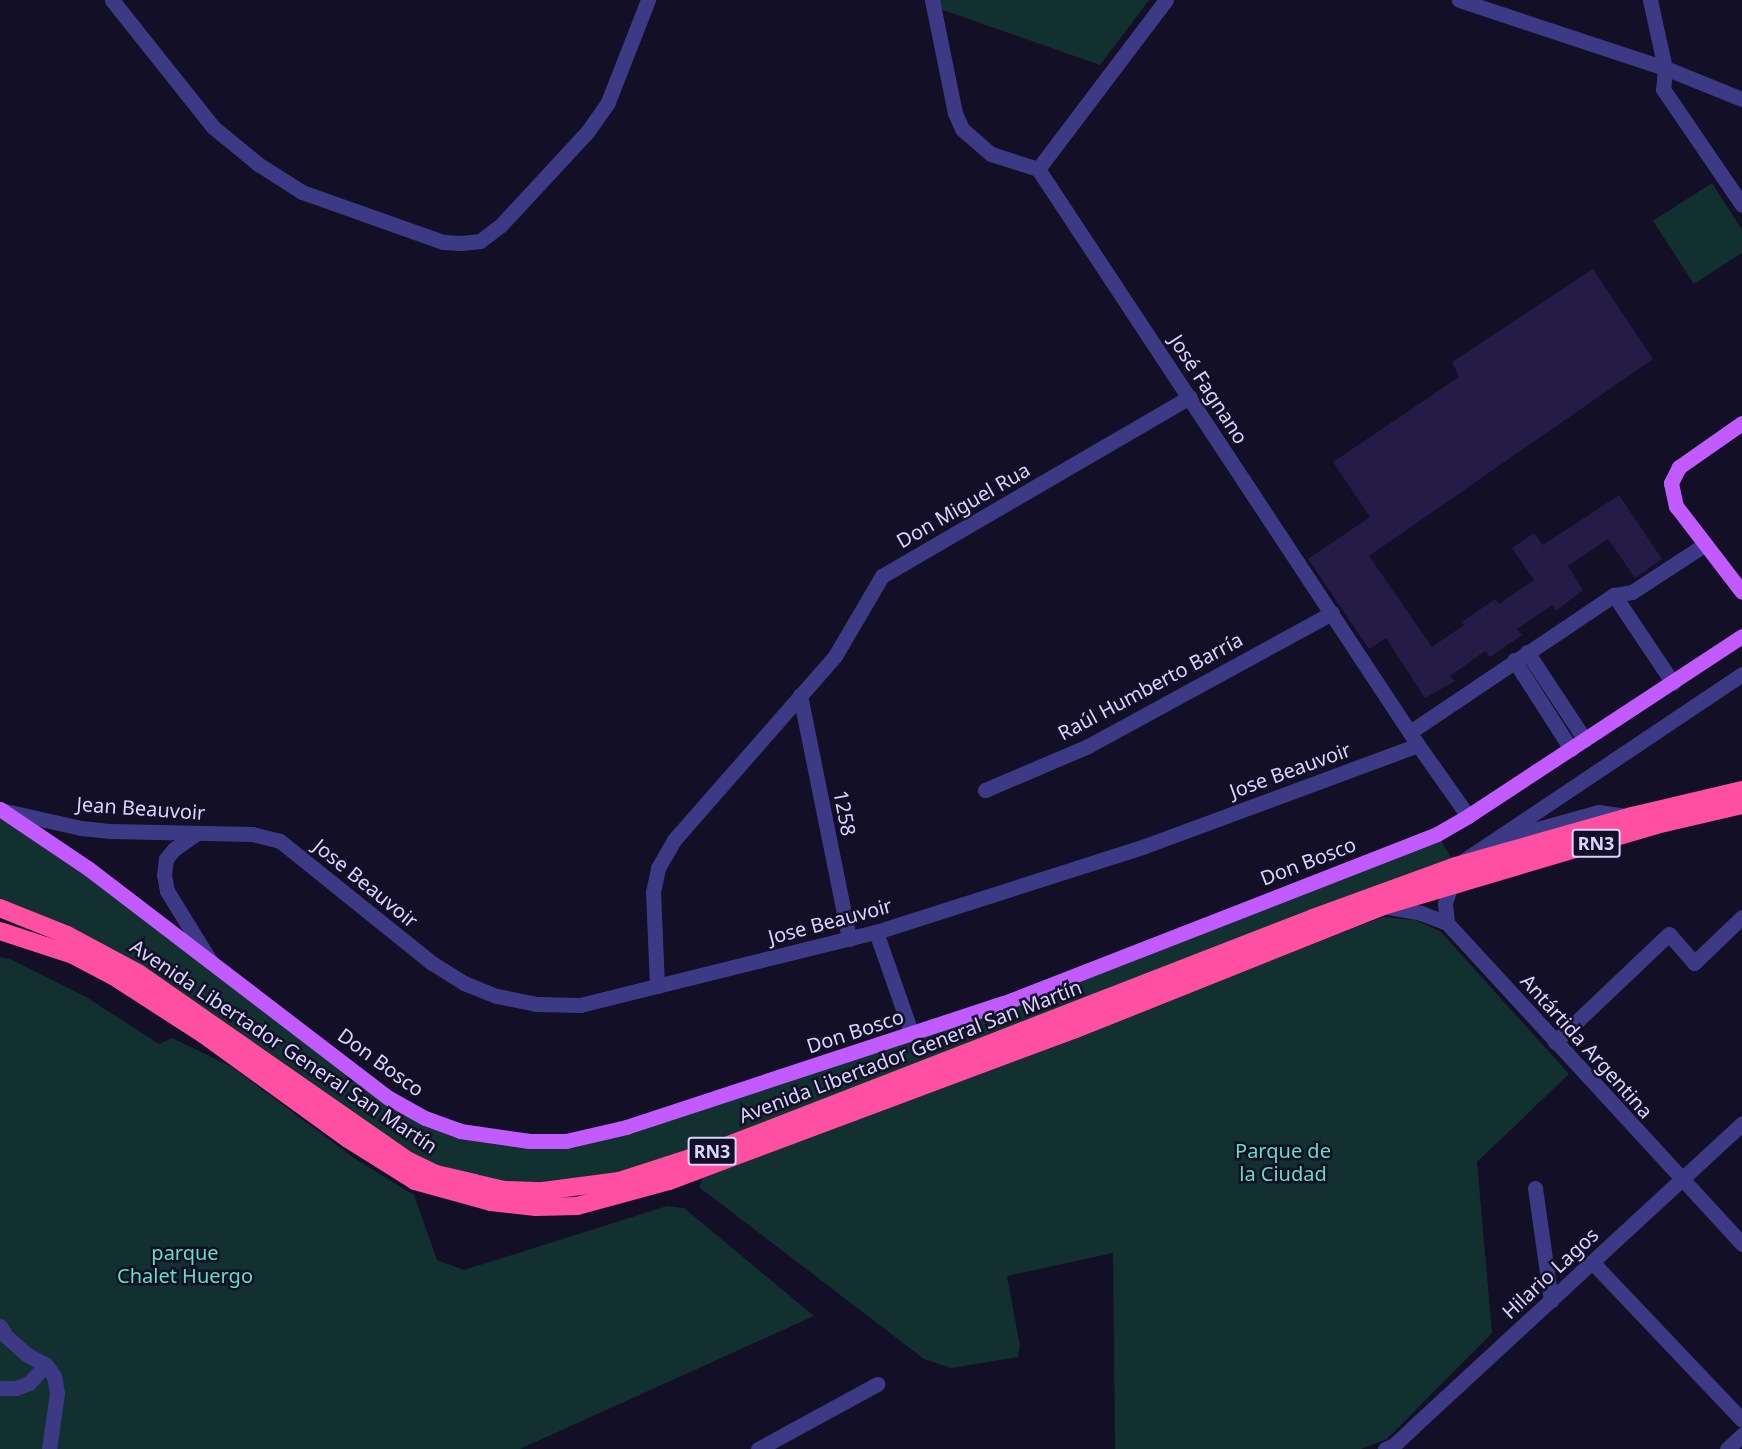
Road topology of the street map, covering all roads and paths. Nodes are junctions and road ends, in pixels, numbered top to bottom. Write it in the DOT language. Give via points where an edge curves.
graph roads {
  1 [pos="112,0"];
  2 [pos="648,0"];
  3 [pos="932,0"];
  4 [pos="1166,0"];
  5 [pos="1459,0"];
  6 [pos="1650,0"];
  7 [pos="1665,68"];
  8 [pos="1742,99"];
  9 [pos="1038,169"];
  10 [pos="1742,205"];
  11 [pos="1190,397"];
  12 [pos="1742,423"];
  13 [pos="1704,545"];
  14 [pos="1742,592"];
  15 [pos="1614,595"];
  16 [pos="1332,614"];
  17 [pos="1742,636"];
  18 [pos="1520,656"];
  19 [pos="1742,674"];
  20 [pos="1673,683"];
  21 [pos="800,695"];
  22 [pos="1414,738"];
  23 [pos="1585,740"];
  24 [pos="1571,749"];
  25 [pos="985,790"];
  26 [pos="1742,790"];
  27 [pos="1742,805"];
  28 [pos="1,809"];
  29 [pos="1468,816"];
  30 [pos="197,833"];
  31 [pos="280,841"];
  32 [pos="1456,866"];
  33 [pos="1450,885"];
  34 [pos="1383,906"];
  35 [pos="0,908"];
  36 [pos="1742,917"];
  37 [pos="1447,923"];
  38 [pos="0,931"];
  39 [pos="876,932"];
  40 [pos="849,939"];
  41 [pos="212,965"];
  42 [pos="657,986"];
  43 [pos="912,1035"];
  44 [pos="1555,1042"];
  45 [pos="1742,1123"];
  46 [pos="1680,1179"];
  47 [pos="1535,1188"];
  48 [pos="1742,1244"];
  49 [pos="1593,1263"];
  50 [pos="1551,1301"];
  51 [pos="0,1326"];
  52 [pos="46,1365"];
  53 [pos="877,1384"];
  54 [pos="0,1388"];
  55 [pos="1742,1420"];
  56 [pos="1742,1436"];
  57 [pos="1392,1448"];
  58 [pos="49,1449"];
  59 [pos="758,1449"];
  60 [pos="1727,1449"];
  1 -- 2 [label="street" via="213,127 258,164 302,192 443,243 480,242 501,225 588,131 608,102"];
  3 -- 9 [label="street" via="955,113 962,129 991,154"];
  4 -- 9 [label="street"];
  5 -- 7 [label="street"];
  6 -- 7 [label="street"];
  7 -- 8 [label="street"];
  7 -- 10 [label="street" via="1663,89"];
  9 -- 11 [label="street, José Fagnano"];
  11 -- 16 [label="street, José Fagnano"];
  11 -- 21 [label="street, Don Miguel Rua" via="882,576 835,656"];
  12 -- 13 [label="main road" via="1679,467 1671,483 1676,506"];
  13 -- 14 [label="main road"];
  13 -- 15 [label="street, Jose Beauvoir" via="1632,592"];
  15 -- 18 [label="street, Jose Beauvoir"];
  15 -- 20 [label="street"];
  16 -- 22 [label="street, José Fagnano"];
  16 -- 25 [label="street, Raúl Humberto Barría" via="1088,746"];
  17 -- 20 [label="main road, Don Bosco"];
  18 -- 22 [label="street, Jose Beauvoir"];
  18 -- 23 [label="street"];
  18 -- 24 [label="street"];
  19 -- 32 [label="street"];
  20 -- 23 [label="main road, Don Bosco"];
  21 -- 40 [label="street, 1258"];
  21 -- 42 [label="street, Don Miguel Rua" via="674,840 658,868 653,892"];
  22 -- 29 [label="street, José Fagnano"];
  22 -- 39 [label="street, Jose Beauvoir" via="1145,846"];
  23 -- 24 [label="main road, Don Bosco"];
  24 -- 29 [label="main road, Don Bosco"];
  26 -- 32 [label="highway, Avenida Libertador General San Martín / RN3" via="1632,816"];
  27 -- 33 [label="highway, Avenida Libertador General San Martín / RN3" via="1656,825"];
  28 -- 30 [label="street, Jean Beauvoir" via="81,828"];
  28 -- 41 [label="main road, Don Bosco" via="89,869"];
  29 -- 43 [label="main road, Don Bosco" via="1437,834 1004,1003"];
  30 -- 31 [label="street, Jean Beauvoir" via="252,834"];
  30 -- 41 [label="street" via="166,859 164,876 167,891"];
  31 -- 42 [label="street, Jose Beauvoir" via="432,963 464,983 497,996 537,1004 580,1005"];
  32 -- 35 [label="highway, Avenida Libertador General San Martín / RN3" via="721,1148 619,1181 543,1191 505,1190 436,1174 409,1161 138,973 67,935"];
  33 -- 34 [label="highway, Avenida Libertador General San Martín / RN3"];
  33 -- 37 [label="street" via="1445,903"];
  34 -- 37 [label="street, Antártida Argentina"];
  34 -- 38 [label="highway, Avenida Libertador General San Martín / RN3" via="1076,1029 669,1181 577,1206 536,1207 481,1200 415,1180 371,1155 202,1034 113,976 73,955"];
  36 -- 44 [label="street" via="1694,963 1669,934"];
  37 -- 44 [label="street, Antártida Argentina"];
  39 -- 40 [label="street, Jose Beauvoir"];
  39 -- 43 [label="street"];
  40 -- 42 [label="street, Jose Beauvoir"];
  41 -- 43 [label="main road, Don Bosco" via="389,1098 451,1128 495,1138 566,1140 596,1135"];
  44 -- 46 [label="street, Antártida Argentina"];
  45 -- 46 [label="street, Hilario Lagos"];
  46 -- 48 [label="street, Antártida Argentina"];
  46 -- 49 [label="street, Hilario Lagos"];
  47 -- 50 [label="street"];
  49 -- 50 [label="street, Hilario Lagos"];
  49 -- 55 [label="street"];
  50 -- 57 [label="street, Hilario Lagos"];
  51 -- 52 [label="street" via="26,1354"];
  52 -- 54 [label="street" via="29,1383"];
  52 -- 58 [label="street" via="54,1376 57,1393"];
  53 -- 59 [label="street"];
  56 -- 60 [label="street"];
}
